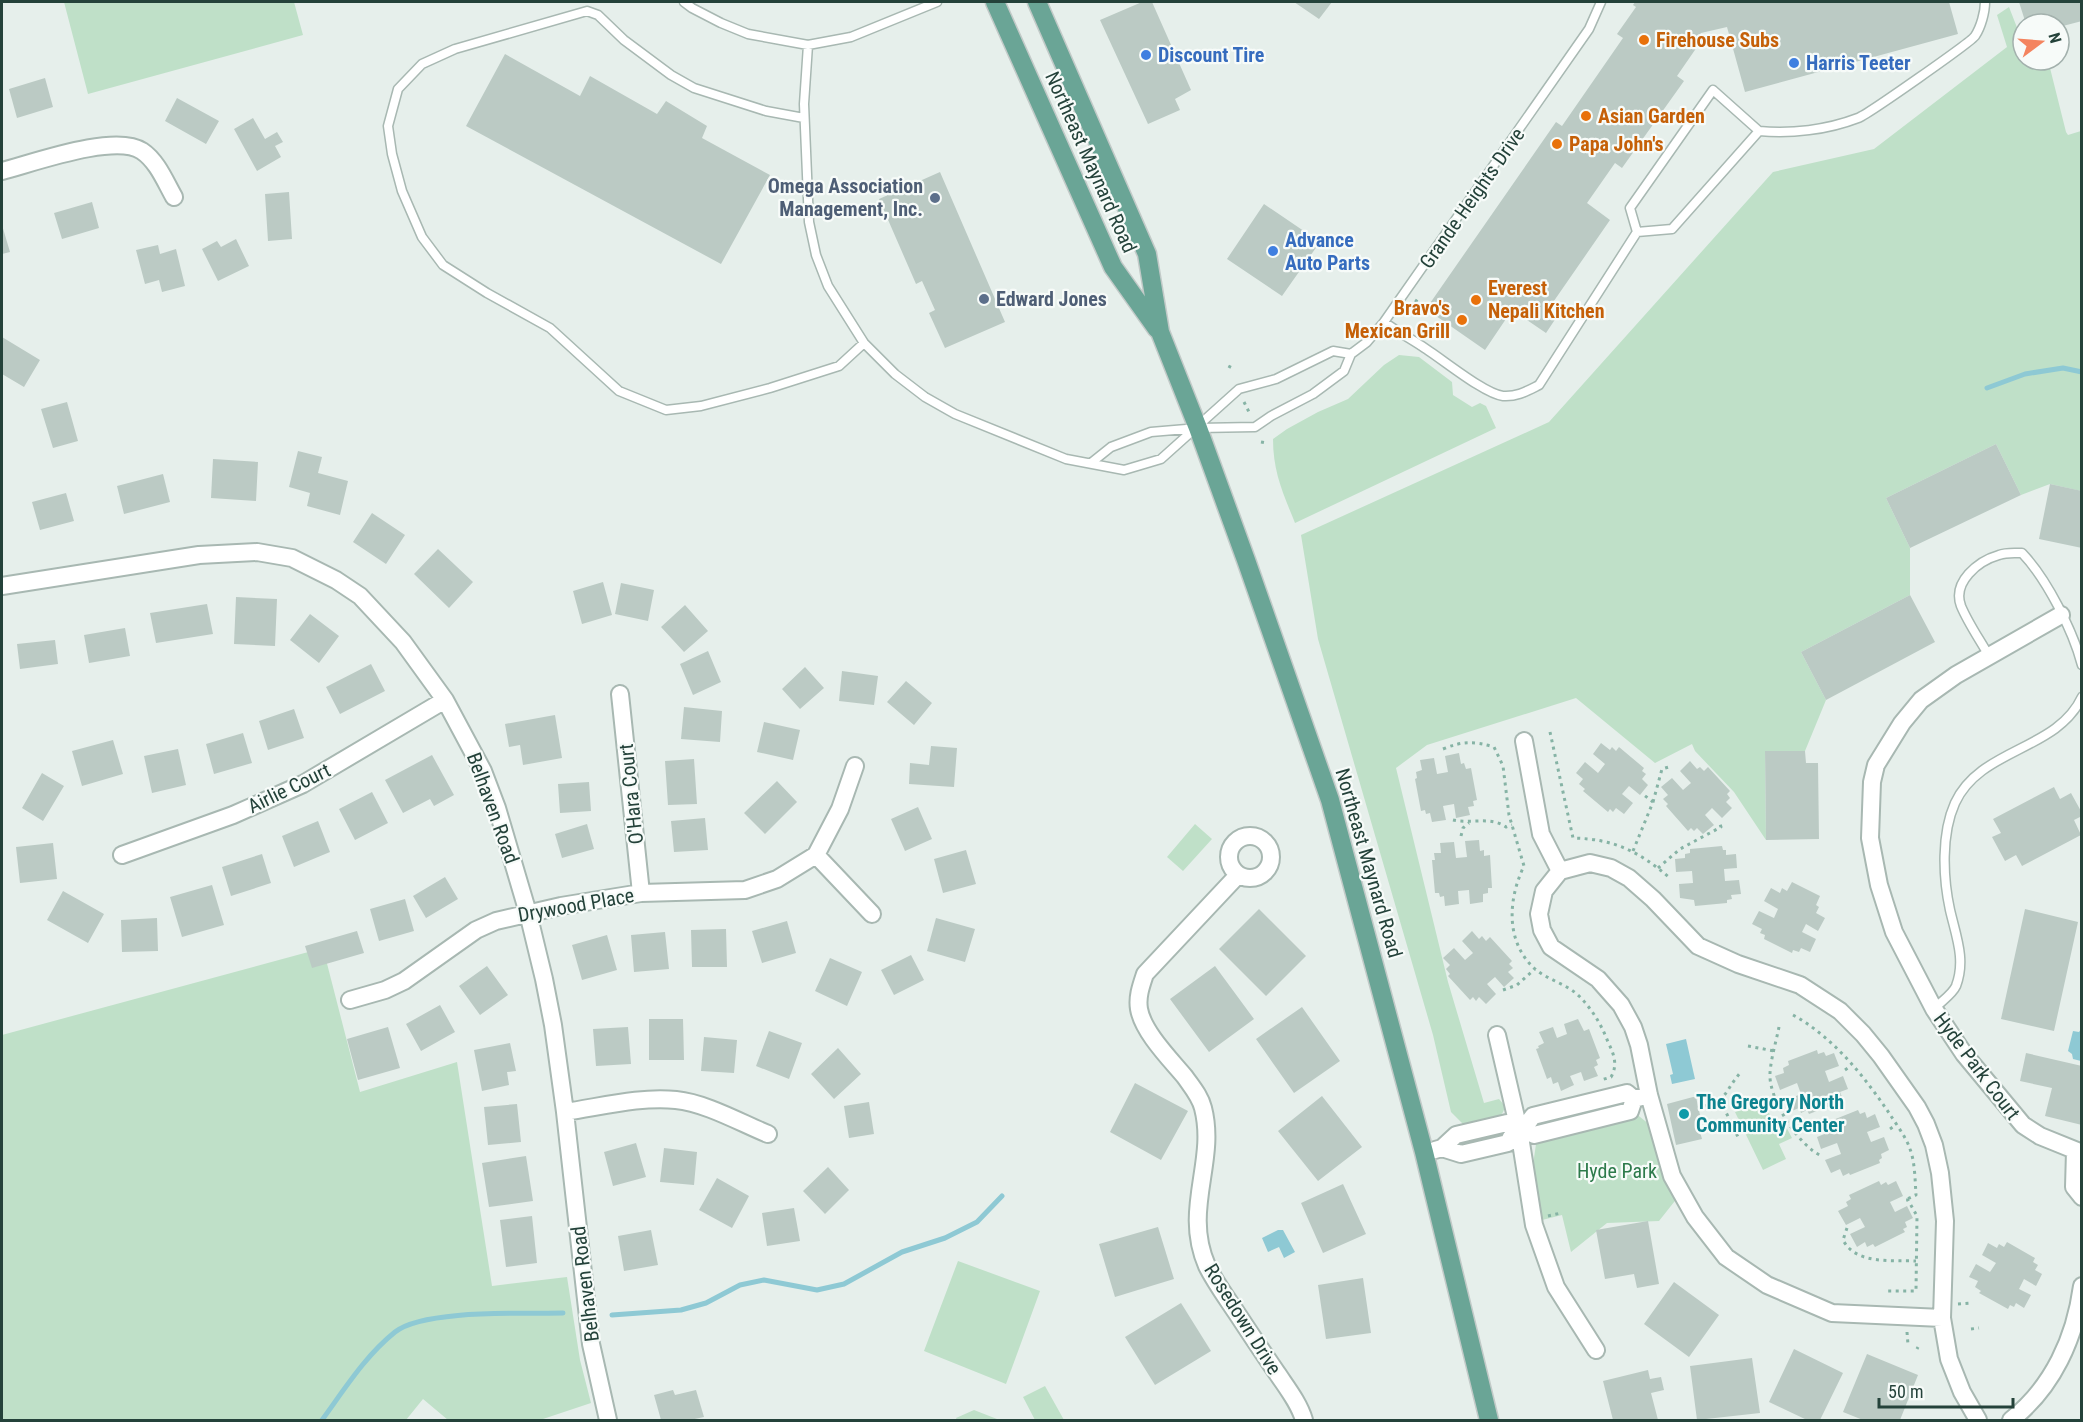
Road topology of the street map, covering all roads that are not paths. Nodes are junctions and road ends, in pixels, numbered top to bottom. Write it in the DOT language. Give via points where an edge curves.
graph roads {
  1 [pos="684,2"];
  2 [pos="937,2"];
  3 [pos="995,2"];
  4 [pos="1037,2"];
  5 [pos="1602,2"];
  6 [pos="1985,2"];
  7 [pos="808,45"];
  8 [pos="804,118"];
  9 [pos="1759,131"];
  10 [pos="2,171"];
  11 [pos="174,197"];
  12 [pos="1637,232"];
  13 [pos="1384,322"];
  14 [pos="1160,332"];
  15 [pos="864,343"];
  16 [pos="1351,354"];
  17 [pos="1198,428"];
  18 [pos="1091,463"];
  19 [pos="2,586"];
  20 [pos="2061,615"];
  21 [pos="1989,656"];
  22 [pos="2082,665"];
  23 [pos="620,694"];
  24 [pos="2082,697"];
  25 [pos="445,700"];
  26 [pos="1524,741"];
  27 [pos="855,766"];
  28 [pos="122,855"];
  29 [pos="816,855"];
  30 [pos="1560,871"];
  31 [pos="1238,875"];
  32 [pos="641,893"];
  33 [pos="528,913"];
  34 [pos="872,915"];
  35 [pos="350,1000"];
  36 [pos="1934,1009"];
  37 [pos="1497,1035"];
  38 [pos="1641,1097"];
  39 [pos="565,1112"];
  40 [pos="1519,1130"];
  41 [pos="768,1134"];
  42 [pos="1433,1150"];
  43 [pos="2078,1152"];
  44 [pos="2082,1197"];
  45 [pos="2082,1287"];
  46 [pos="2080,1309"];
  47 [pos="1942,1318"];
  48 [pos="1596,1350"];
  49 [pos="608,1420"];
  50 [pos="1304,1420"];
  51 [pos="1489,1420"];
  52 [pos="1978,1420"];
  53 [pos="2011,1420"];
  1 -- 7 [label="lane" via="748,34"];
  2 -- 7 [label="lane" via="852,37"];
  3 -- 14 [label="main road, Northeast Maynard Road" via="1113,267"];
  4 -- 14 [label="main road, Northeast Maynard Road" via="1147,254"];
  5 -- 13 [label="lane, Grande Heights Drive" via="1589,29"];
  6 -- 9 [label="lane" via="1974,38 1860,118 1816,129"];
  7 -- 8 [label="lane"];
  8 -- 15 [label="lane" via="809,222 814,245 828,286"];
  8 -- 15 [label="lane" via="766,111 694,88 624,40 598,15 587,11 455,49 422,64 398,89 388,126 402,191 422,237 442,265 550,328 619,391 666,410 700,406 839,366"];
  9 -- 12 [label="lane" via="1672,229"];
  9 -- 12 [label="lane" via="1713,90 1630,208"];
  10 -- 11 [label="street" via="96,146 129,146 141,149 152,159"];
  12 -- 13 [label="lane" via="1539,385 1518,395 1502,396 1484,390"];
  13 -- 16 [label="lane, Grande Heights Drive"];
  14 -- 17 [label="main road, Northeast Maynard Road"];
  15 -- 18 [label="lane" via="895,374 955,414 1066,459"];
  16 -- 17 [label="lane" via="1333,351 1276,379 1239,389"];
  16 -- 17 [label="lane, Grande Heights Drive" via="1344,371 1255,427"];
  17 -- 18 [label="lane, Grande Heights Drive" via="1151,432 1111,447"];
  17 -- 18 [label="lane" via="1161,459 1124,470"];
  17 -- 42 [label="main road, Northeast Maynard Road" via="1330,800"];
  19 -- 25 [label="street, Belhaven Road" via="199,555 257,552 292,558 360,596 403,642"];
  20 -- 21 [label="street, Hyde Park Court"];
  20 -- 21 [label="lane" via="2036,567 2022,553 1999,554 1979,564 1961,583 1959,594 1961,606"];
  20 -- 22 [label="lane"];
  21 -- 36 [label="street, Hyde Park Court" via="1921,700 1887,746 1872,782 1870,838 1880,885 1894,932"];
  23 -- 32 [label="street, O'Hara Court"];
  24 -- 36 [label="lane" via="2069,717 2051,732 1977,774 1955,802 1945,869 1961,957 1955,989"];
  25 -- 28 [label="street, Airlie Court" via="303,784 234,815"];
  25 -- 33 [label="street, Belhaven Road" via="483,771"];
  26 -- 30 [label="street" via="1541,834"];
  27 -- 29 [label="street" via="840,809"];
  29 -- 32 [label="street, Drywood Place" via="777,879 745,890"];
  29 -- 34 [label="street"];
  30 -- 38 [label="street" via="1544,891 1539,914 1542,930 1551,947 1598,979 1621,1005 1639,1045"];
  30 -- 47 [label="street" via="1590,863 1611,868 1653,899 1698,946 1800,985 1840,1011 1863,1034 1917,1107 1934,1145 1945,1221"];
  31 -- 50 [label="street, Rosedown Drive" via="1145,974 1139,992 1139,1011 1148,1031 1196,1091 1203,1107 1206,1150 1197,1215 1198,1238 1207,1265"];
  32 -- 33 [label="street, Drywood Place"];
  33 -- 35 [label="street, Drywood Place" via="476,930 404,981"];
  33 -- 39 [label="street, Belhaven Road" via="549,1002"];
  36 -- 43 [label="street, Hyde Park Court" via="1964,1054 2023,1125"];
  37 -- 40 [label="street"];
  38 -- 40 [label="street" via="1627,1093 1533,1116"];
  38 -- 47 [label="street" via="1672,1176 1695,1217 1726,1257 1767,1285 1832,1313"];
  39 -- 41 [label="street" via="676,1100"];
  39 -- 49 [label="street, Belhaven Road" via="591,1344"];
  40 -- 42 [label="street" via="1507,1123 1456,1135"];
  40 -- 48 [label="street" via="1534,1225 1543,1254 1556,1287"];
  42 -- 51 [label="main road, Northeast Maynard Road"];
  43 -- 44 [label="street" via="2074,1187"];
  45 -- 46 [label="street"];
  46 -- 53 [label="street" via="2057,1367 2042,1389"];
  47 -- 52 [label="street" via="1949,1359"];
}
